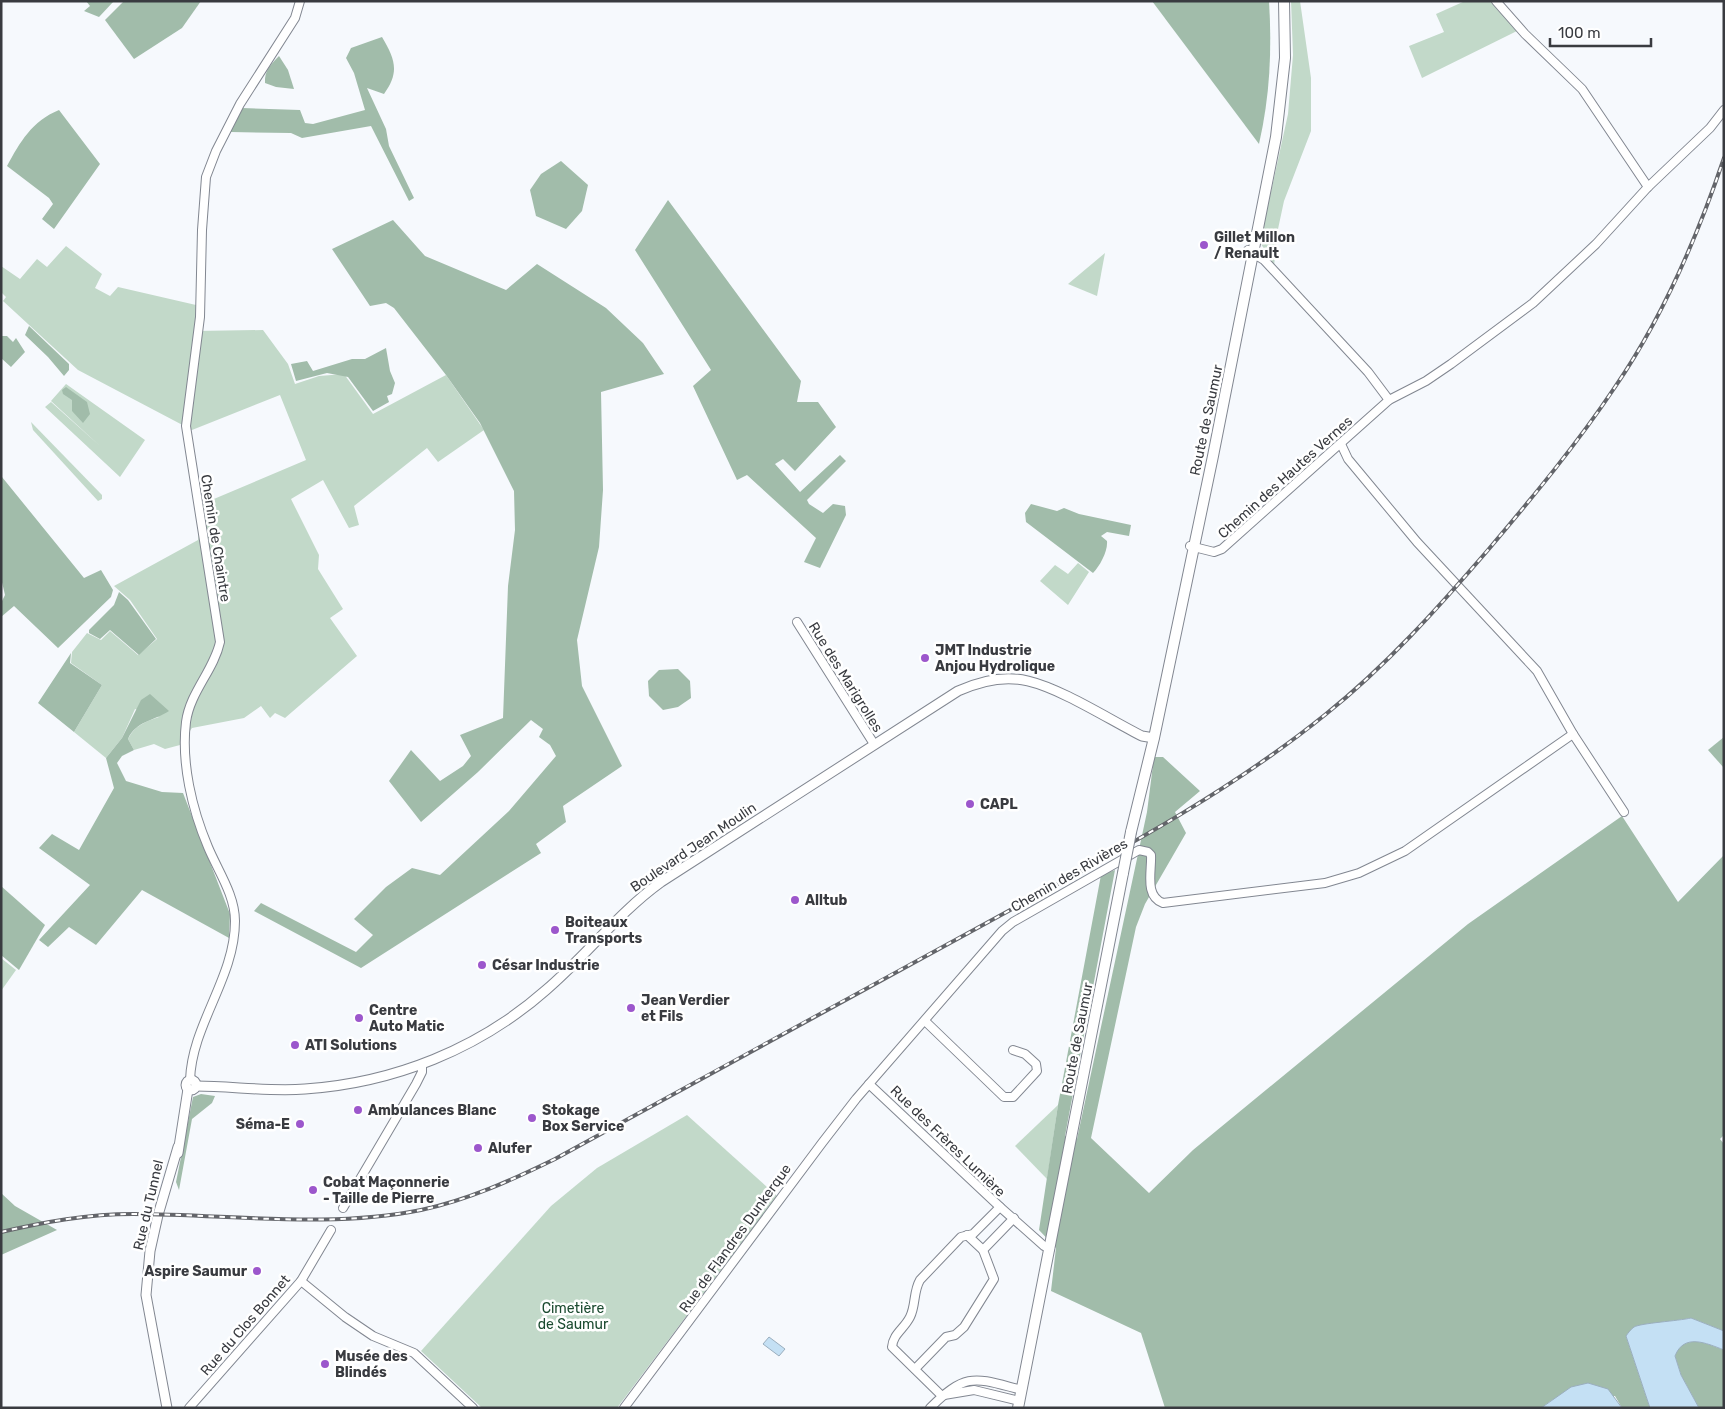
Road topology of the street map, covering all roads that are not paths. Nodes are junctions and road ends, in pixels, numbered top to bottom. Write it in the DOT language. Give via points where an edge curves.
graph roads {
  1 [pos="300,1"];
  2 [pos="1496,1"];
  3 [pos="1281,6"];
  4 [pos="1724,110"];
  5 [pos="1648,187"];
  6 [pos="1251,251"];
  7 [pos="1389,400"];
  8 [pos="1341,444"];
  9 [pos="1192,546"];
  10 [pos="797,622"];
  11 [pos="1573,734"];
  12 [pos="1152,738"];
  13 [pos="874,744"];
  14 [pos="1624,812"];
  15 [pos="925,1021"];
  16 [pos="1013,1050"];
  17 [pos="422,1065"];
  18 [pos="869,1084"];
  19 [pos="191,1085"];
  20 [pos="1000,1207"];
  21 [pos="343,1208"];
  22 [pos="1014,1218"];
  23 [pos="331,1230"];
  24 [pos="967,1235"];
  25 [pos="1050,1249"];
  26 [pos="983,1250"];
  27 [pos="301,1280"];
  28 [pos="915,1369"];
  29 [pos="1022,1390"];
  30 [pos="942,1396"];
  31 [pos="1019,1404"];
  32 [pos="167,1408"];
  33 [pos="189,1408"];
  34 [pos="473,1408"];
  35 [pos="624,1408"];
  36 [pos="930,1408"];
  1 -- 19 [label="street, Chemin de Chaintre" via="295,18 240,104 206,177 200,317 186,426 220,642 189,711 186,732 191,791 198,819 232,900 236,923 223,976 195,1048"];
  2 -- 5 [label="street" via="1582,89"];
  3 -- 6 [label="main road, Route de Saumur" via="1277,97"];
  4 -- 5 [label="street, Chemin des Hautes Vernes" via="1710,128"];
  5 -- 7 [label="street, Chemin des Hautes Vernes" via="1596,244 1533,303 1426,381"];
  6 -- 7 [label="street" via="1368,372"];
  6 -- 9 [label="main road, Route de Saumur"];
  7 -- 8 [label="street, Chemin des Hautes Vernes"];
  8 -- 9 [label="street, Chemin des Hautes Vernes" via="1222,549 1214,552"];
  8 -- 11 [label="street" via="1348,459 1417,542 1532,665"];
  9 -- 12 [label="main road, Route de Saumur"];
  10 -- 13 [label="street, Rue des Marigrolles"];
  11 -- 14 [label="street"];
  11 -- 15 [label="street, Chemin des Rivières" via="1390,859 1344,878 1309,886 1163,903 1153,896 1151,889 1151,855 1139,850 1013,922"];
  12 -- 13 [label="street, Boulevard Jean Moulin" via="1028,681 991,680 958,691"];
  12 -- 25 [label="main road, Route de Saumur, bridge"];
  13 -- 17 [label="street, Boulevard Jean Moulin" via="648,891 546,990 500,1025"];
  15 -- 16 [label="street" via="1004,1097 1009,1098 1037,1071 1036,1064 1025,1054"];
  15 -- 18 [label="street, Chemin des Rivières"];
  17 -- 19 [label="street, Boulevard Jean Moulin" via="358,1082 304,1090"];
  17 -- 21 [label="street" via="416,1084"];
  18 -- 20 [label="street, Rue des Frères Lumière"];
  18 -- 35 [label="street, Rue de Flandres Dunkerque" via="822,1142"];
  19 -- 32 [label="street, Rue du Tunnel" via="178,1147 158,1214 149,1269 147,1306"];
  20 -- 22 [label="street"];
  20 -- 24 [label="street, Rue des Frères Lumière" via="973,1234"];
  22 -- 25 [label="street"];
  22 -- 26 [label="street"];
  23 -- 27 [label="street, Rue du Clos Bonnet"];
  24 -- 26 [label="street"];
  24 -- 28 [label="street, Rue des Frères Lumière" via="961,1237 920,1280 915,1288 909,1319 893,1339 892,1347"];
  25 -- 29 [label="main road, Route de Saumur"];
  26 -- 28 [label="street" via="994,1279 989,1289 964,1327 955,1335 946,1337"];
  27 -- 33 [label="street, Rue du Clos Bonnet"];
  27 -- 34 [label="street" via="373,1336 414,1353"];
  28 -- 30 [label="street, Rue des Frères Lumière"];
  29 -- 30 [label="street" via="973,1380 951,1388"];
  29 -- 31 [label="main road, Route de Saumur"];
  30 -- 31 [label="street" via="974,1390"];
  30 -- 36 [label="street"];
}
